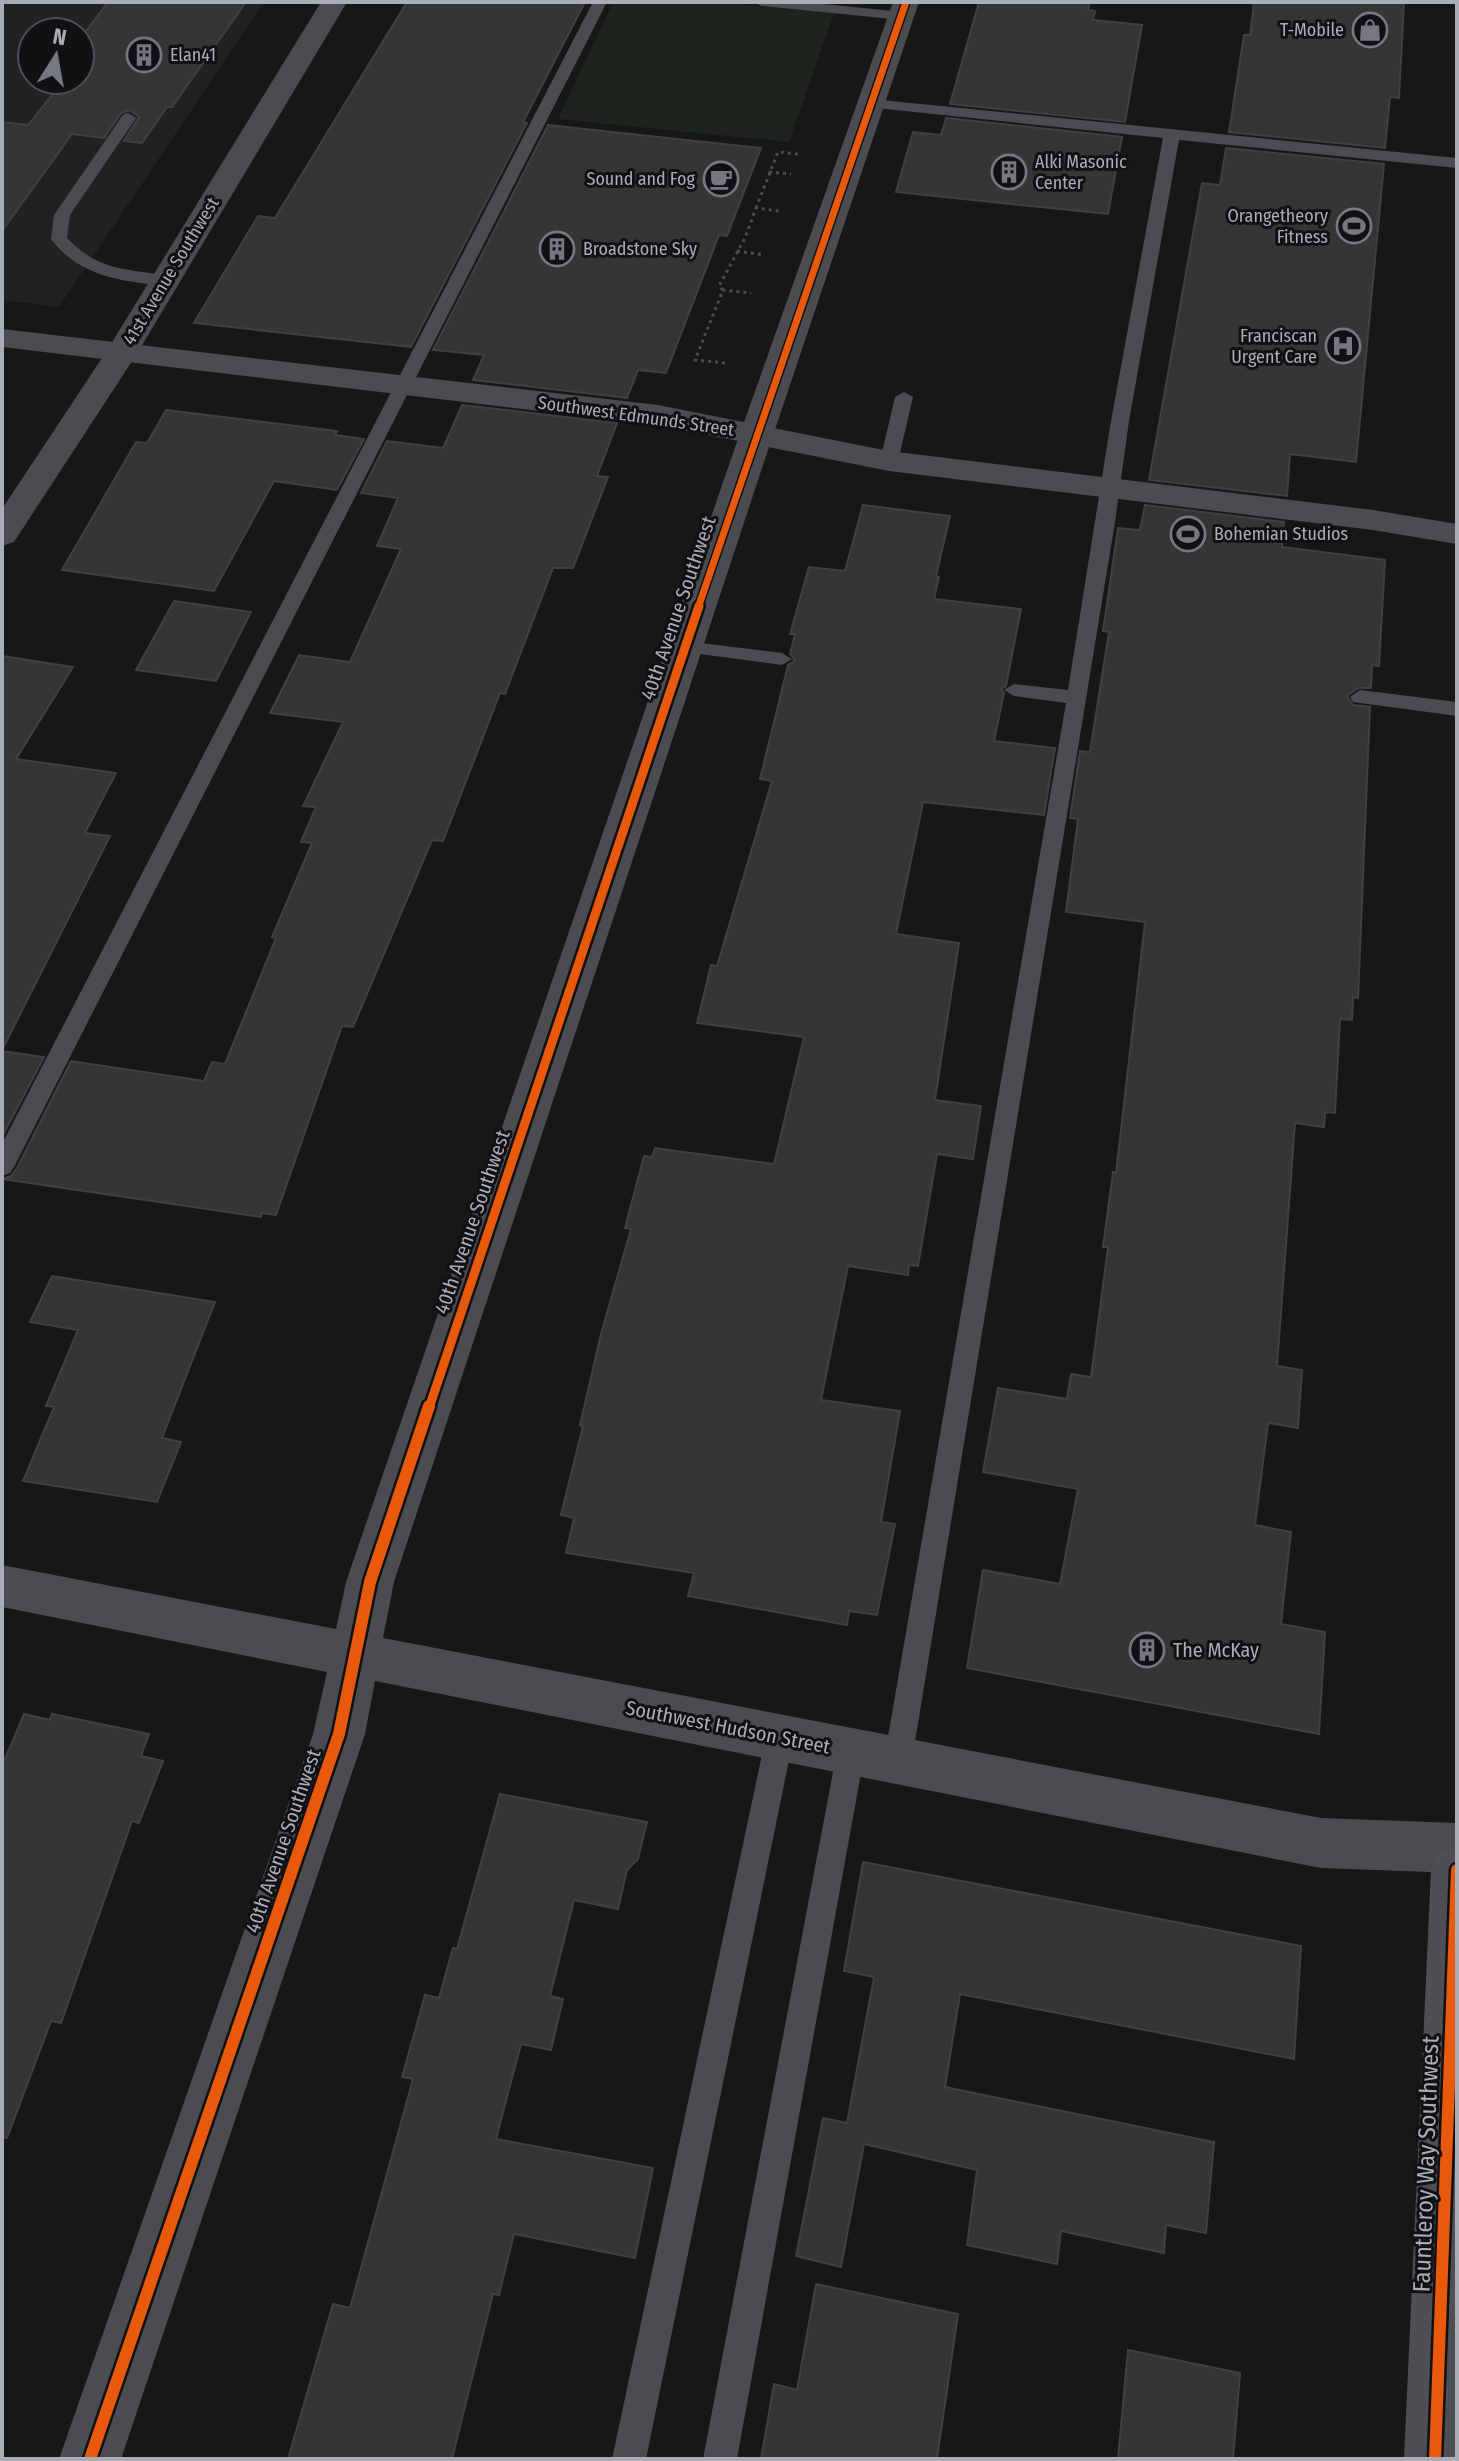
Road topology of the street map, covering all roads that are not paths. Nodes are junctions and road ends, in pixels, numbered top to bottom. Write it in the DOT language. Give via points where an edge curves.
graph roads {
  1 [pos="334,2"];
  2 [pos="600,2"];
  3 [pos="761,2"];
  4 [pos="904,9"];
  5 [pos="871,104"];
  6 [pos="128,118"];
  7 [pos="1172,134"];
  8 [pos="1457,163"];
  9 [pos="165,281"];
  10 [pos="2,338"];
  11 [pos="122,352"];
  12 [pos="402,385"];
  13 [pos="904,397"];
  14 [pos="756,434"];
  15 [pos="889,461"];
  16 [pos="1111,489"];
  17 [pos="1457,534"];
  18 [pos="2,535"];
  19 [pos="684,647"];
  20 [pos="782,659"];
  21 [pos="1014,690"];
  22 [pos="1360,697"];
  23 [pos="1076,698"];
  24 [pos="1457,709"];
  25 [pos="2,1167"];
  26 [pos="2,1586"];
  27 [pos="355,1652"];
  28 [pos="780,1736"];
  29 [pos="874,1756"];
  30 [pos="1457,1848"];
  31 [pos="1457,1870"];
  32 [pos="90,2459"];
  33 [pos="629,2459"];
  34 [pos="720,2459"];
  35 [pos="1435,2459"];
  1 -- 9 [label="street, 41st Avenue Southwest"];
  2 -- 12 [label="lane"];
  3 -- 4 [label="lane"];
  4 -- 5 [label="street, 40th Avenue Southwest"];
  5 -- 7 [label="lane"];
  5 -- 14 [label="street, 40th Avenue Southwest"];
  6 -- 9 [label="lane" via="62,215 59,239 77,260 111,274"];
  7 -- 8 [label="lane"];
  7 -- 16 [label="lane"];
  9 -- 11 [label="street, 41st Avenue Southwest"];
  10 -- 11 [label="street, Southwest Edmunds Street"];
  11 -- 12 [label="street, Southwest Edmunds Street"];
  11 -- 18 [label="street, 41st Avenue Southwest"];
  12 -- 14 [label="street, Southwest Edmunds Street" via="658,415"];
  12 -- 25 [label="lane"];
  13 -- 15 [label="lane"];
  14 -- 15 [label="street, Southwest Edmunds Street"];
  14 -- 19 [label="street, 40th Avenue Southwest"];
  15 -- 16 [label="street, Southwest Edmunds Street"];
  16 -- 17 [label="street, Southwest Edmunds Street"];
  16 -- 23 [label="lane"];
  19 -- 20 [label="lane"];
  19 -- 27 [label="street, 40th Avenue Southwest" via="370,1582"];
  21 -- 23 [label="lane"];
  22 -- 24 [label="lane"];
  23 -- 29 [label="lane"];
  26 -- 27 [label="street, Southwest Hudson Street"];
  27 -- 28 [label="street, Southwest Hudson Street"];
  27 -- 32 [label="street, 40th Avenue Southwest" via="339,1734"];
  28 -- 29 [label="street, Southwest Hudson Street"];
  28 -- 33 [label="lane"];
  29 -- 30 [label="street, Southwest Hudson Street" via="1321,1843"];
  29 -- 34 [label="lane"];
  31 -- 35 [label="main road, Fauntleroy Way Southwest"];
}
